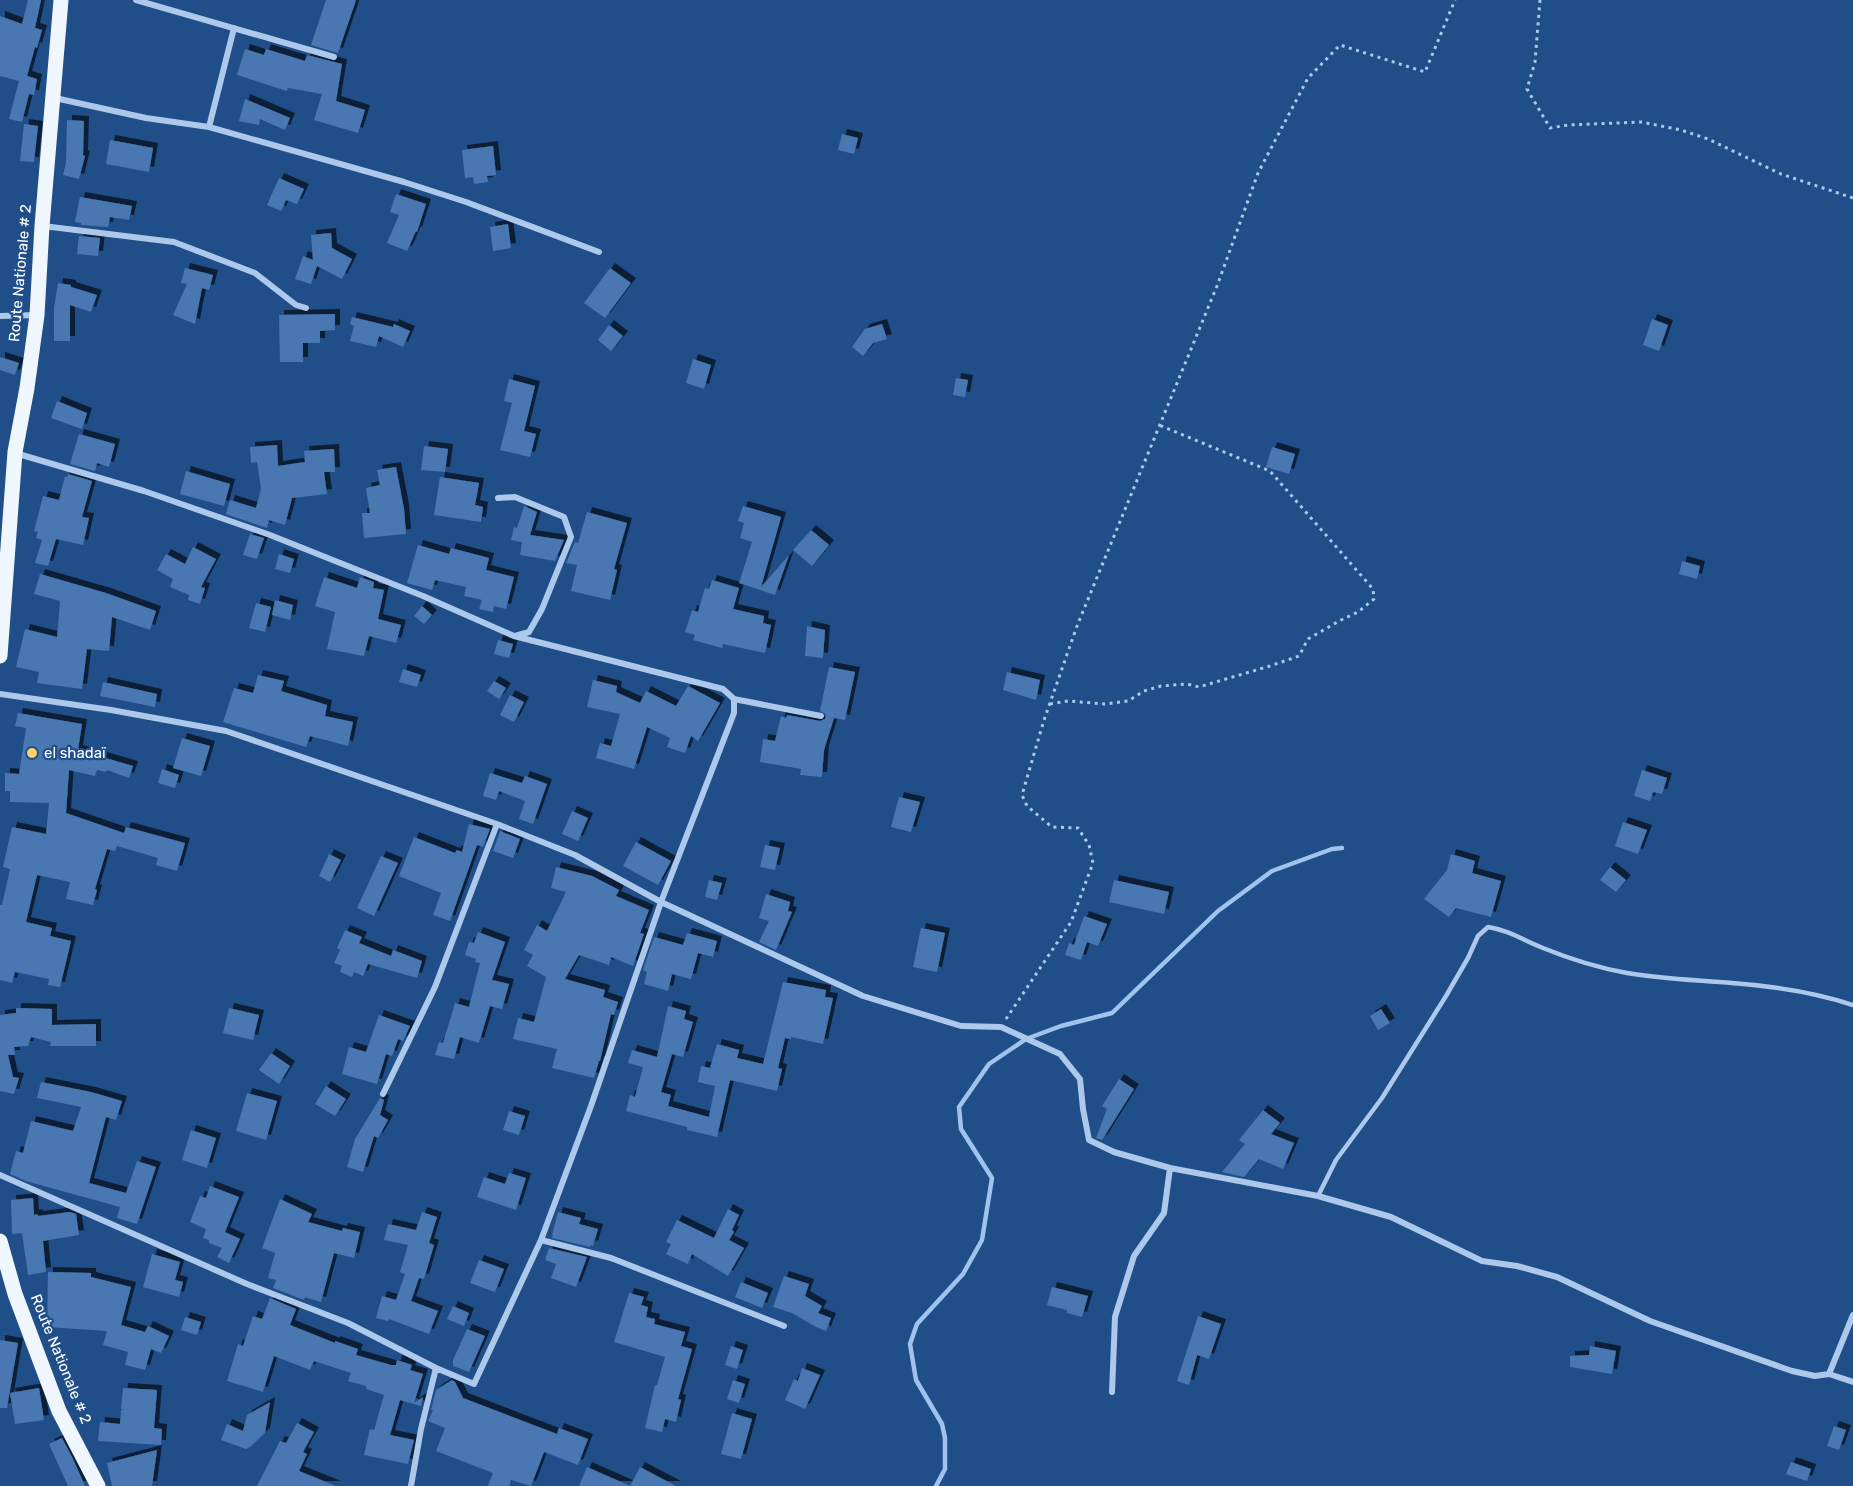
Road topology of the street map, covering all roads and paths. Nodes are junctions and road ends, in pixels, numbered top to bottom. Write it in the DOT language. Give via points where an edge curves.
graph roads {
  1 [pos="62,0"];
  2 [pos="136,0"];
  3 [pos="1455,0"];
  4 [pos="1540,0"];
  5 [pos="234,28"];
  6 [pos="334,57"];
  7 [pos="53,98"];
  8 [pos="209,127"];
  9 [pos="1853,198"];
  10 [pos="42,226"];
  11 [pos="599,252"];
  12 [pos="306,308"];
  13 [pos="37,315"];
  14 [pos="0,316"];
  15 [pos="1159,425"];
  16 [pos="15,452"];
  17 [pos="498,498"];
  18 [pos="2,614"];
  19 [pos="514,636"];
  20 [pos="0,656"];
  21 [pos="0,694"];
  22 [pos="734,699"];
  23 [pos="1050,704"];
  24 [pos="821,716"];
  25 [pos="497,824"];
  26 [pos="661,902"];
  27 [pos="1853,1005"];
  28 [pos="1000,1027"];
  29 [pos="383,1094"];
  30 [pos="1170,1168"];
  31 [pos="0,1175"];
  32 [pos="1318,1196"];
  33 [pos="541,1240"];
  34 [pos="0,1241"];
  35 [pos="1853,1315"];
  36 [pos="784,1326"];
  37 [pos="436,1368"];
  38 [pos="1829,1374"];
  39 [pos="1853,1382"];
  40 [pos="1112,1392"];
  41 [pos="98,1486"];
  42 [pos="411,1486"];
  1 -- 7 [label="main road, Route Nationale # 2"];
  2 -- 5 [label="street"];
  3 -- 15 [label="path" via="1425,72 1340,45 1308,78 1258,173"];
  4 -- 9 [label="path" via="1535,62 1527,89 1550,128 1641,122 1681,130 1781,174"];
  5 -- 6 [label="street"];
  5 -- 8 [label="street"];
  7 -- 8 [label="street"];
  7 -- 10 [label="main road, Route Nationale # 2"];
  8 -- 11 [label="street" via="404,182"];
  10 -- 12 [label="street" via="174,242 255,273 296,305"];
  10 -- 13 [label="main road, Route Nationale # 2"];
  13 -- 14 [label="street"];
  13 -- 16 [label="main road, Route Nationale # 2"];
  15 -- 23 [label="path" via="1077,626"];
  15 -- 23 [label="path" via="1270,471 1373,589 1374,599 1308,639 1299,656 1270,666 1199,687 1161,686 1128,700 1105,704"];
  16 -- 18 [label="main road, Route Nationale # 2"];
  16 -- 19 [label="street" via="270,535"];
  17 -- 19 [label="street" via="515,497 564,517 570,537 543,609 530,632"];
  18 -- 20 [label="main road, Route Nationale # 2"];
  19 -- 22 [label="street" via="723,689"];
  21 -- 25 [label="street" via="226,731"];
  22 -- 24 [label="street"];
  22 -- 26 [label="street" via="734,713"];
  23 -- 28 [label="path" via="1022,795 1027,806 1052,827 1078,828 1089,845 1093,863 1071,922"];
  25 -- 26 [label="street" via="575,855"];
  25 -- 29 [label="street" via="435,987"];
  26 -- 28 [label="street" via="863,996 961,1026"];
  26 -- 33 [label="street"];
  27 -- 32 [label="lane" via="1792,990 1626,973 1488,927 1478,936 1446,996 1382,1098 1336,1160"];
  28 -- 30 [label="street" via="1060,1054 1080,1079 1089,1140 1114,1152"];
  30 -- 32 [label="street"];
  30 -- 40 [label="street" via="1164,1213 1134,1256 1115,1317"];
  31 -- 37 [label="street" via="247,1284 348,1323"];
  32 -- 38 [label="street" via="1391,1216 1482,1261 1557,1277 1650,1321 1792,1371 1815,1376"];
  33 -- 36 [label="street" via="611,1258"];
  33 -- 37 [label="street" via="474,1384"];
  34 -- 41 [label="main road, Route Nationale # 2" via="15,1294 59,1411"];
  35 -- 38 [label="street"];
  37 -- 42 [label="street"];
  38 -- 39 [label="street"];
}
